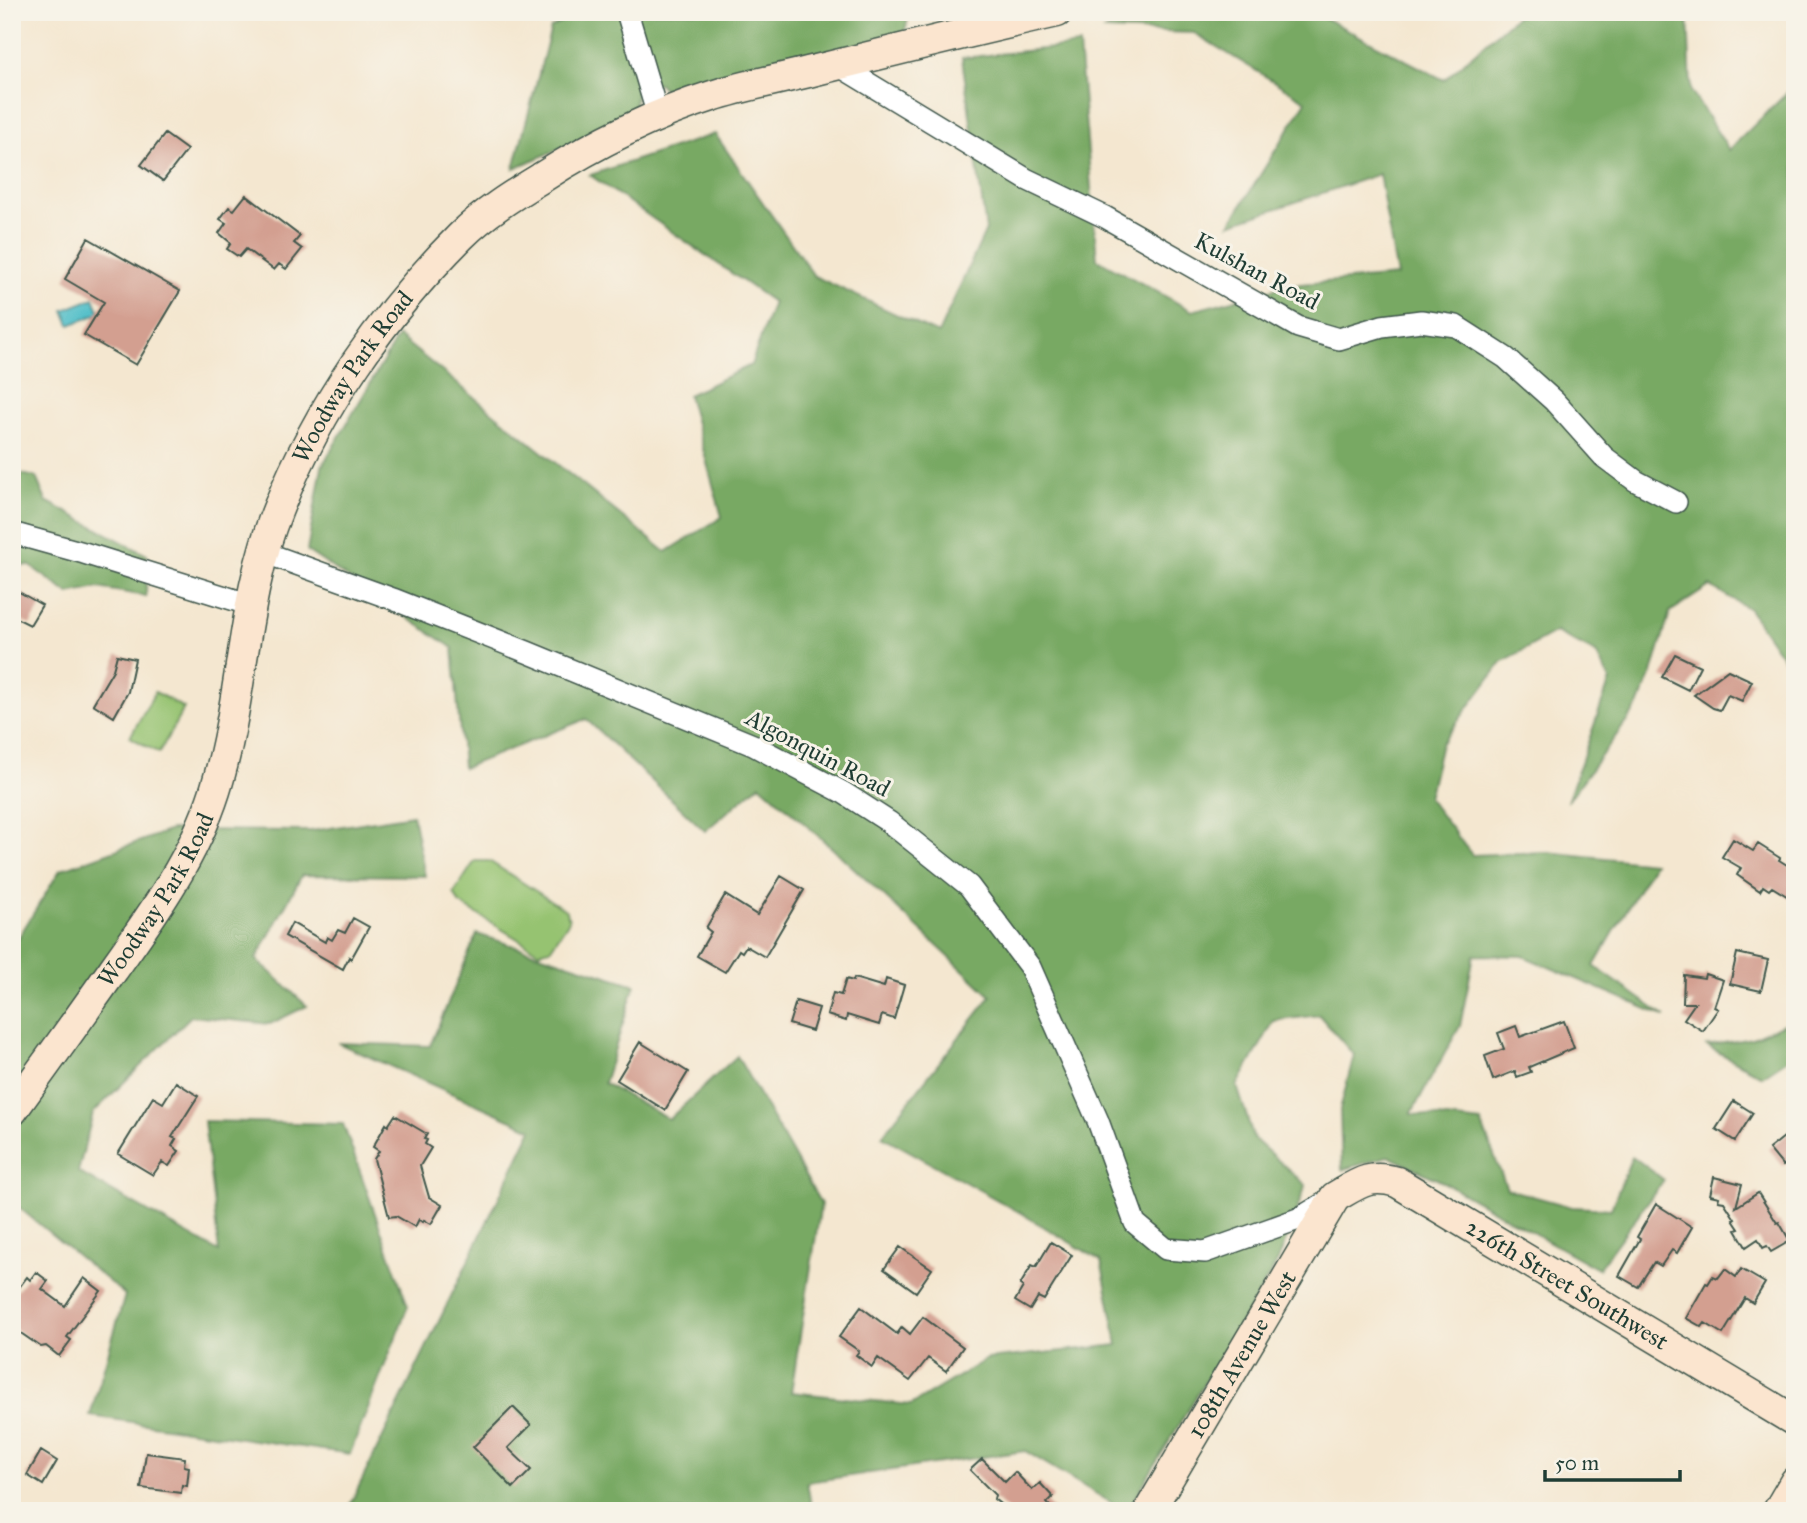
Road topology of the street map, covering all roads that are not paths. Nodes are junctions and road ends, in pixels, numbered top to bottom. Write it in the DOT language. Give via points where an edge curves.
graph roads {
  1 [pos="627,12"];
  2 [pos="1057,12"];
  3 [pos="967,22"];
  4 [pos="838,65"];
  5 [pos="658,116"];
  6 [pos="1676,502"];
  7 [pos="12,533"];
  8 [pos="263,552"];
  9 [pos="251,605"];
  10 [pos="12,1111"];
  11 [pos="1335,1197"];
  12 [pos="1795,1421"];
  13 [pos="1795,1482"];
  14 [pos="1149,1511"];
  15 [pos="1778,1511"];
  1 -- 5 [label="street"];
  2 -- 3 [label="street, Woodway Park Road"];
  3 -- 4 [label="street, Woodway Park Road"];
  4 -- 5 [label="street, Woodway Park Road" via="713,96"];
  4 -- 6 [label="street, Kulshan Road" via="1026,179 1105,217 1298,327 1339,339 1421,321 1456,326 1506,358 1554,401 1604,457"];
  5 -- 8 [label="street, Woodway Park Road" via="583,152 503,201 462,234 355,363 298,464"];
  7 -- 9 [label="street"];
  8 -- 9 [label="street, Woodway Park Road"];
  8 -- 11 [label="street, Algonquin Road" via="753,744 889,822 969,886 1030,967 1098,1121 1135,1223 1166,1249 1205,1252 1298,1219"];
  9 -- 10 [label="street, Woodway Park Road" via="222,764 207,813 186,858 132,943"];
  11 -- 12 [label="street, 226th Street Southwest" via="1364,1180 1397,1182"];
  11 -- 14 [label="street, 108th Avenue West"];
  13 -- 15 [label="street"];
}
